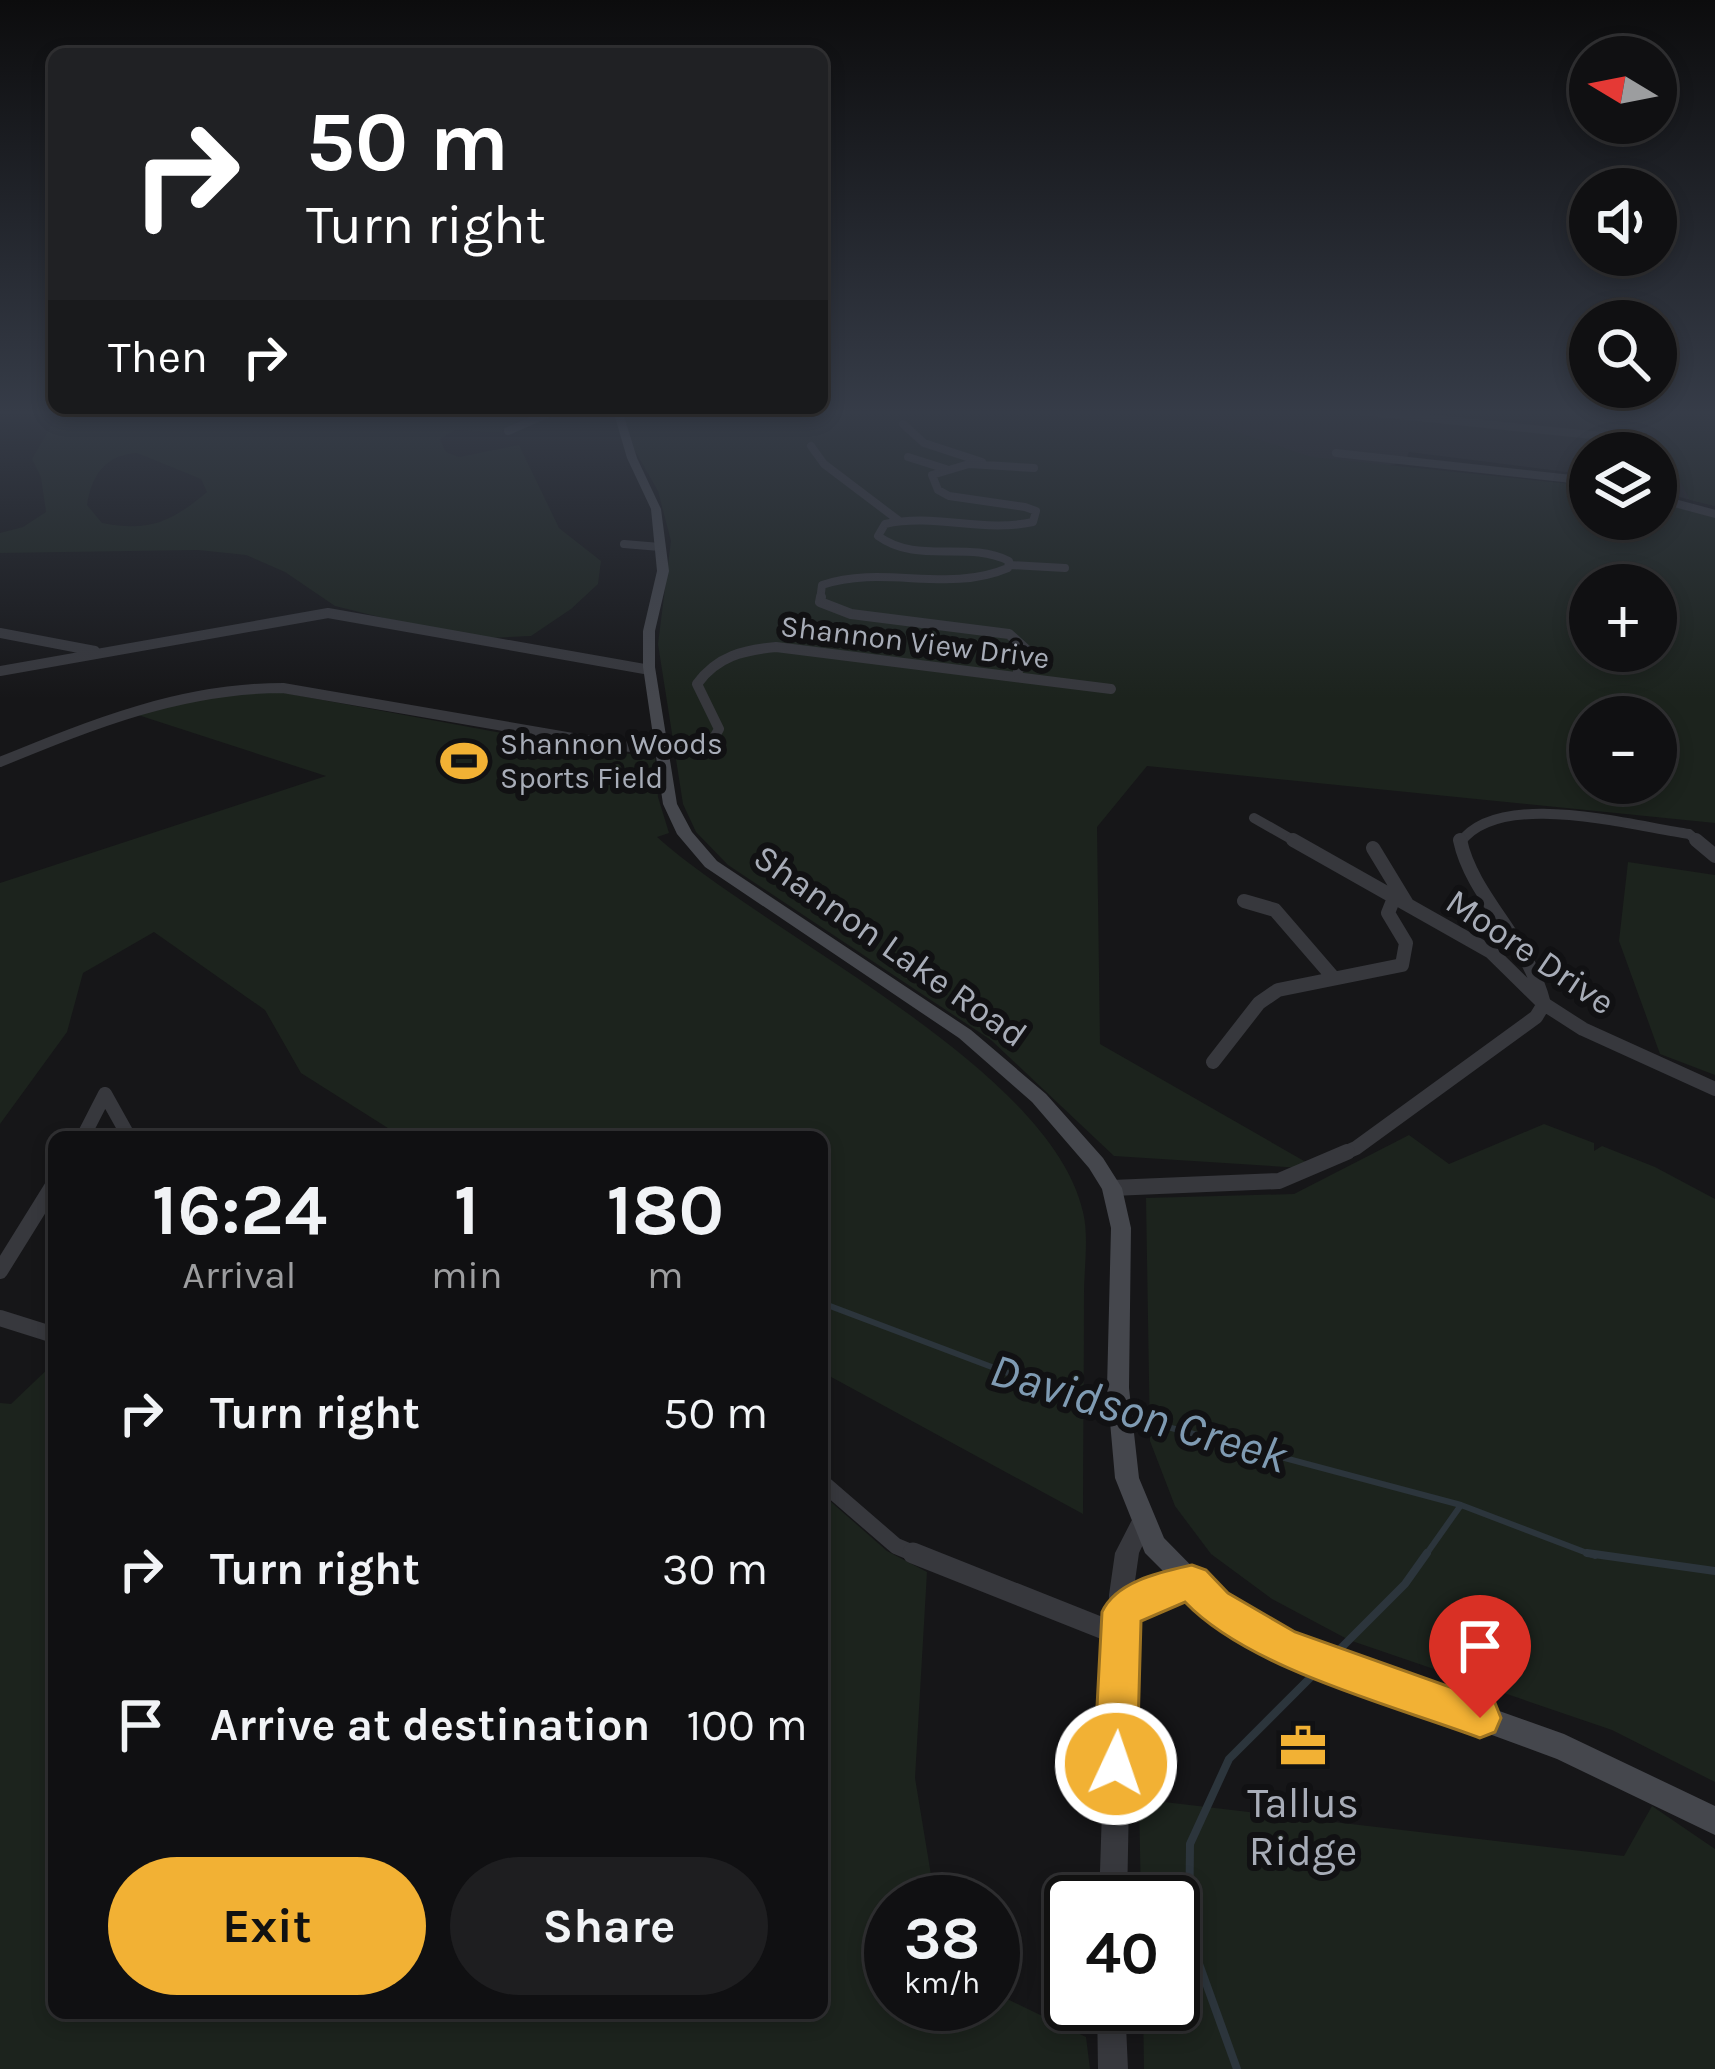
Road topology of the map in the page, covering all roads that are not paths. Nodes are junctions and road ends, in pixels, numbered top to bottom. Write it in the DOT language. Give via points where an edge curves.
graph roads {
  1 [pos="653,507"];
  2 [pos="880,507"];
  3 [pos="1023,507"];
  4 [pos="898,520"];
  5 [pos="625,544"];
  6 [pos="660,547"];
  7 [pos="1010,566"];
  8 [pos="1064,568"];
  9 [pos="0,633"];
  10 [pos="106,653"];
  11 [pos="650,670"];
  12 [pos="0,671"];
  13 [pos="1018,675"];
  14 [pos="1112,689"];
  15 [pos="663,749"];
  16 [pos="0,762"];
  17 [pos="1254,818"];
  18 [pos="1373,848"];
  19 [pos="1715,856"];
  20 [pos="1401,901"];
  21 [pos="1244,902"];
  22 [pos="1332,976"];
  23 [pos="1544,1004"];
  24 [pos="1214,1062"];
  25 [pos="1712,1091"];
  26 [pos="86,1131"];
  27 [pos="126,1131"];
  28 [pos="1112,1188"];
  29 [pos="48,1194"];
  30 [pos="0,1270"];
  31 [pos="0,1318"];
  32 [pos="48,1333"];
  33 [pos="828,1487"];
  34 [pos="1144,1519"];
  35 [pos="1192,1583"];
  36 [pos="1122,1624"];
  37 [pos="1715,1821"];
  38 [pos="1114,1875"];
  39 [pos="1112,2031"];
  40 [pos="1113,2069"];
  1 -- 6 [label="main road, Shannon Lake Road"];
  2 -- 4 [label="street"];
  3 -- 4 [label="street" via="1038,517 1025,525"];
  4 -- 7 [label="street" via="878,536 890,545 989,552"];
  5 -- 6 [label="street"];
  6 -- 11 [label="main road, Shannon Lake Road"];
  7 -- 8 [label="street"];
  7 -- 13 [label="street" via="952,582 841,578 819,593 829,608 1009,634 1029,652"];
  9 -- 10 [label="street"];
  10 -- 11 [label="street" via="328,613"];
  10 -- 12 [label="street"];
  11 -- 15 [label="main road, Shannon Lake Road"];
  13 -- 14 [label="street, Shannon View Drive"];
  13 -- 15 [label="street, Shannon View Drive" via="790,647 748,650 717,660 697,684 719,730 712,741"];
  15 -- 16 [label="street" via="250,687 163,700"];
  15 -- 28 [label="main road, Shannon Lake Road" via="676,820 711,864 999,1061 1071,1132"];
  17 -- 20 [label="street, Moore Drive"];
  18 -- 20 [label="street"];
  19 -- 23 [label="street" via="1689,834 1544,812 1475,827 1460,841 1465,860 1515,928"];
  20 -- 22 [label="street" via="1388,913 1406,943 1402,965"];
  20 -- 23 [label="street, Moore Drive" via="1491,952"];
  21 -- 22 [label="street" via="1275,910"];
  22 -- 24 [label="street" via="1259,1003"];
  23 -- 25 [label="street, Moore Drive"];
  23 -- 28 [label="street" via="1355,1148 1279,1181"];
  26 -- 27 [label="street" via="105,1094"];
  28 -- 34 [label="main road, Shannon Lake Road" via="1121,1228 1120,1431"];
  29 -- 30 [label="street"];
  31 -- 32 [label="street"];
  33 -- 36 [label="street" via="896,1546"];
  34 -- 35 [label="main road, Shannon Lake Road" via="1154,1544"];
  34 -- 36 [label="street" via="1127,1553"];
  35 -- 36 [label="main road" via="1159,1590"];
  35 -- 37 [label="main road, Shannon Lake Road" via="1214,1606 1283,1646 1564,1748"];
  36 -- 38 [label="street"];
  39 -- 40 [label="street"];
}
